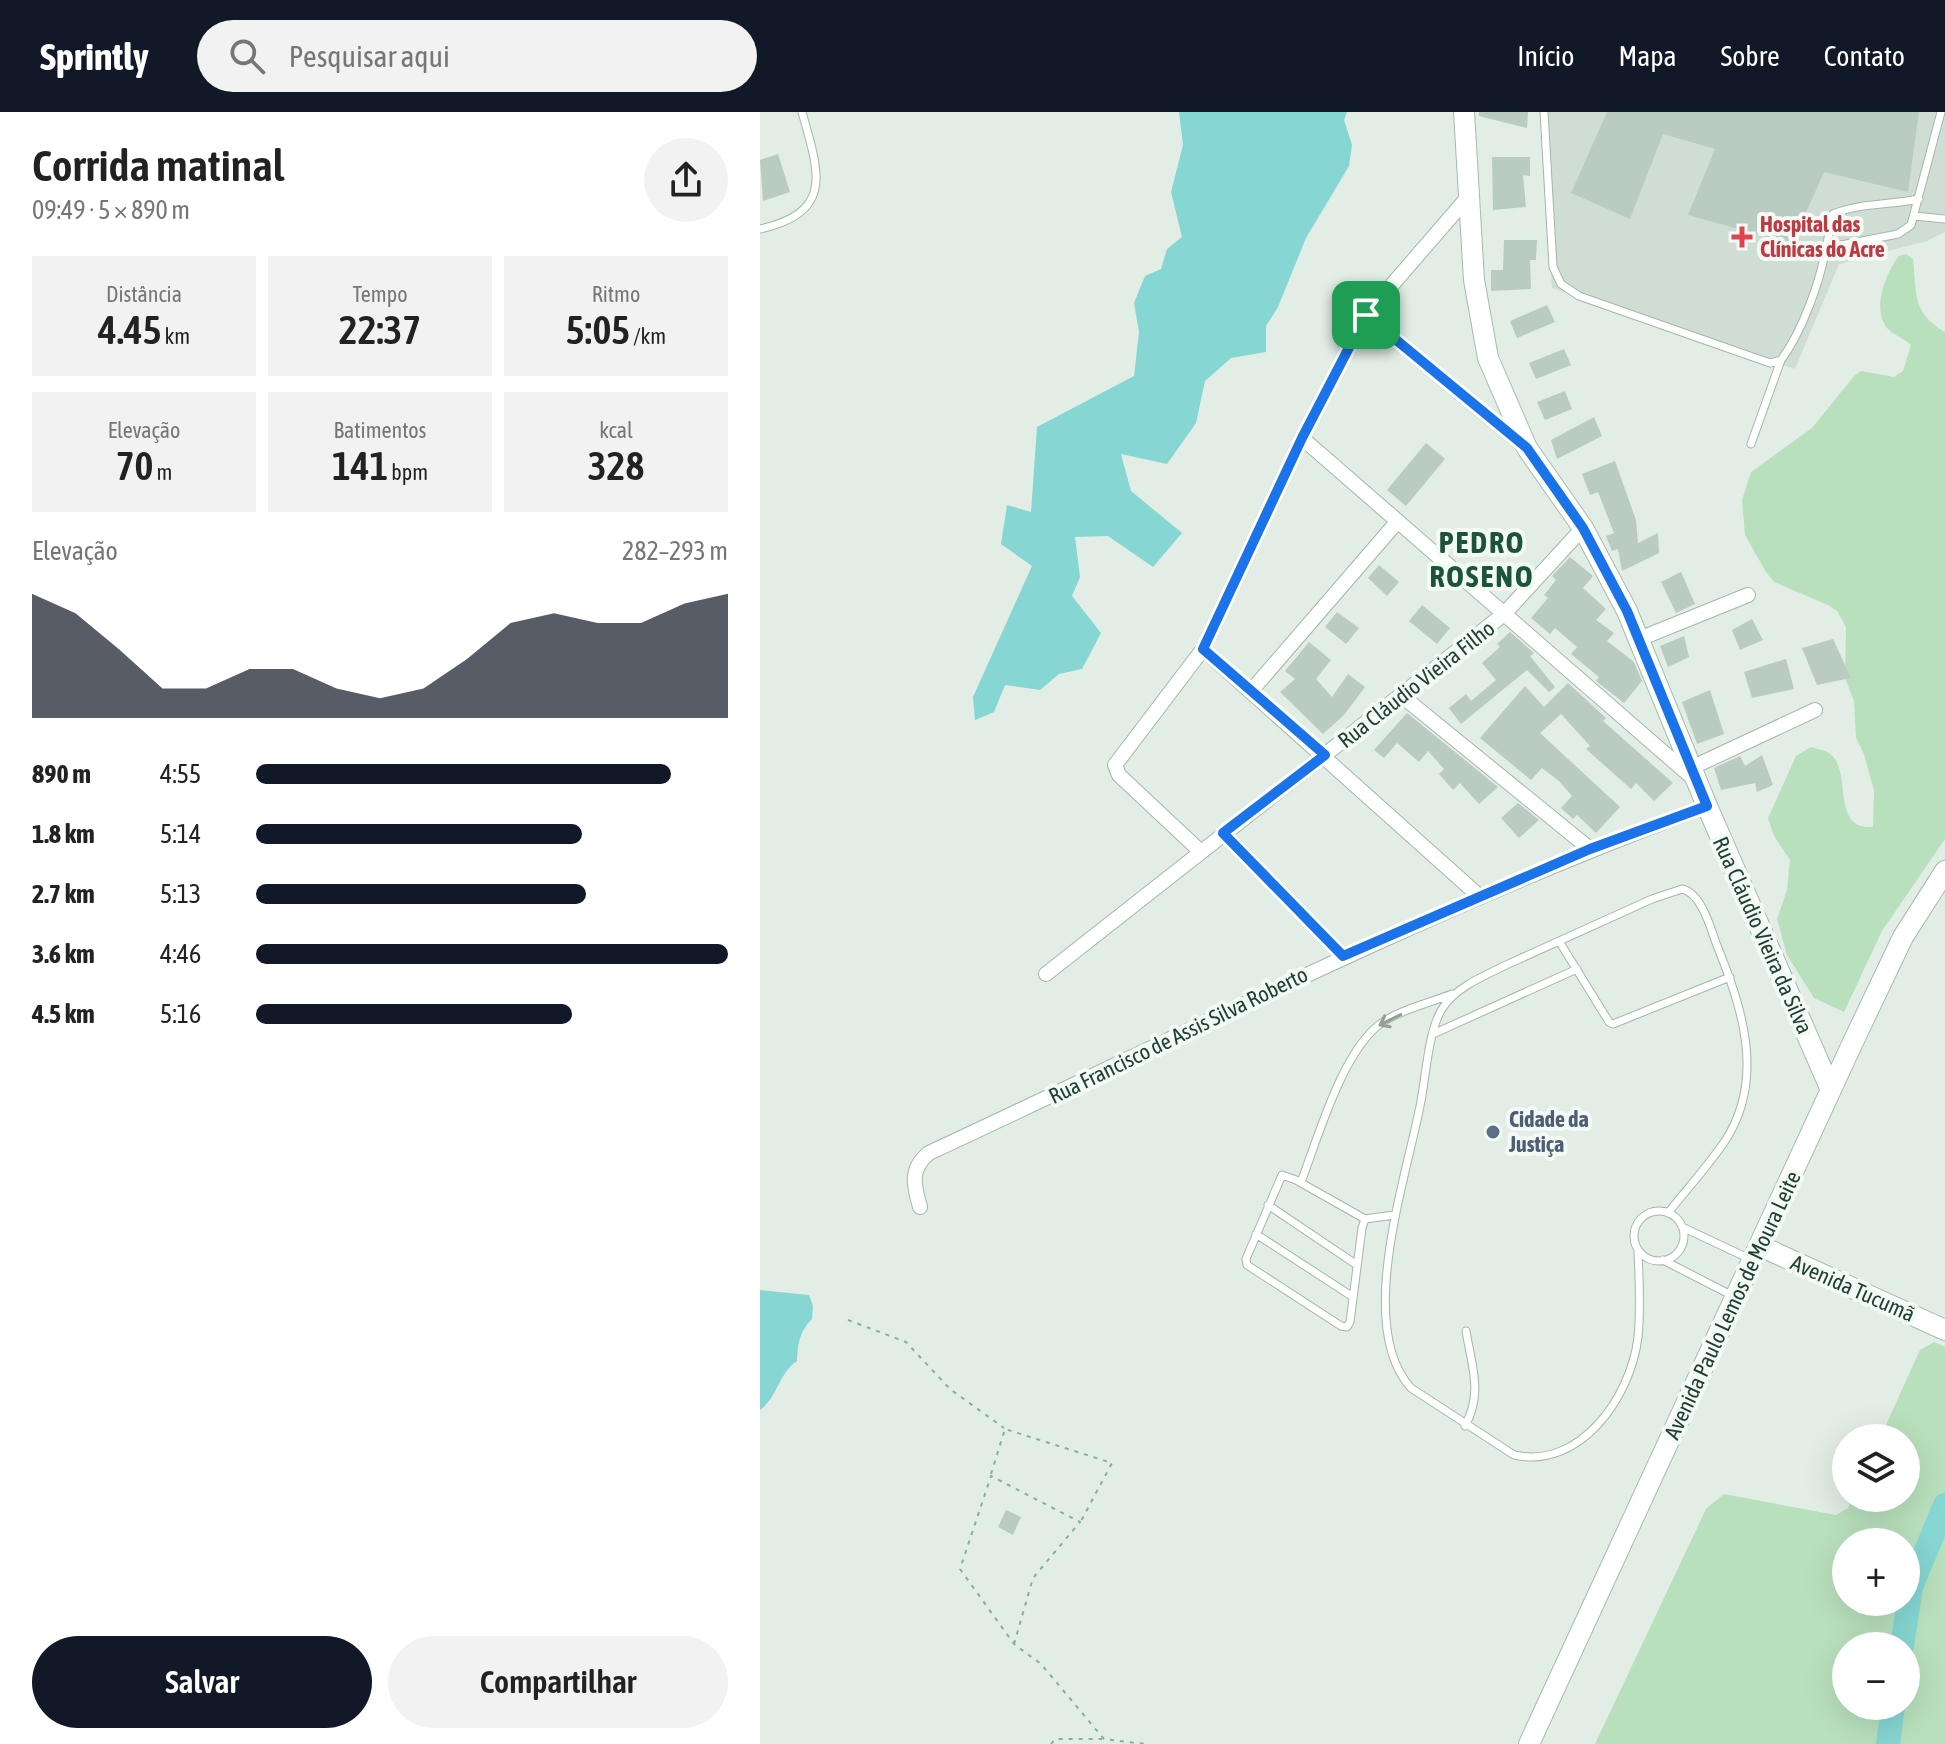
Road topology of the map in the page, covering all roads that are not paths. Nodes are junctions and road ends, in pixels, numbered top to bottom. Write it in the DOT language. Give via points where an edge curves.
graph roads {
  1 [pos="802,112"];
  2 [pos="1464,112"];
  3 [pos="1544,112"];
  4 [pos="1941,112"];
  5 [pos="1468,197"];
  6 [pos="1919,199"];
  7 [pos="1914,216"];
  8 [pos="1945,219"];
  9 [pos="760,229"];
  10 [pos="1826,248"];
  11 [pos="1366,315"];
  12 [pos="1781,360"];
  13 [pos="1302,438"];
  14 [pos="1751,444"];
  15 [pos="1527,448"];
  16 [pos="1397,522"];
  17 [pos="1583,528"];
  18 [pos="1748,595"];
  19 [pos="1504,614"];
  20 [pos="1639,639"];
  21 [pos="1203,649"];
  22 [pos="1252,690"];
  23 [pos="1402,696"];
  24 [pos="1815,710"];
  25 [pos="1325,755"];
  26 [pos="1696,775"];
  27 [pos="1707,806"];
  28 [pos="1223,833"];
  29 [pos="1590,849"];
  30 [pos="1200,851"];
  31 [pos="1945,871"];
  32 [pos="1479,896"];
  33 [pos="1559,941"];
  34 [pos="1343,956"];
  35 [pos="1577,969"];
  36 [pos="1046,974"];
  37 [pos="1730,977"];
  38 [pos="1461,990"];
  39 [pos="1433,1034"];
  40 [pos="1831,1090"];
  41 [pos="1301,1182"];
  42 [pos="1268,1205"];
  43 [pos="920,1207"];
  44 [pos="1668,1213"];
  45 [pos="1394,1215"];
  46 [pos="1365,1219"];
  47 [pos="1682,1227"];
  48 [pos="1256,1234"];
  49 [pos="1638,1251"];
  50 [pos="1756,1253"];
  51 [pos="1663,1260"];
  52 [pos="1357,1265"];
  53 [pos="1353,1297"];
  54 [pos="1735,1297"];
  55 [pos="1945,1330"];
  56 [pos="1466,1331"];
  57 [pos="1465,1426"];
  58 [pos="1529,1744"];
  1 -- 9 [label="lane" via="817,188 809,206"];
  2 -- 5 [label="street, Rua Cláudio Vieira da Silva"];
  3 -- 12 [label="lane" via="1553,267 1561,284 1603,306 1761,361"];
  4 -- 6 [label="lane"];
  5 -- 11 [label="street"];
  5 -- 15 [label="street, Rua Cláudio Vieira da Silva" via="1474,280 1488,358"];
  6 -- 7 [label="lane"];
  6 -- 10 [label="lane" via="1833,214"];
  7 -- 8 [label="lane"];
  7 -- 10 [label="lane" via="1898,234"];
  10 -- 12 [label="lane" via="1821,274"];
  11 -- 13 [label="street"];
  11 -- 15 [label="street"];
  12 -- 14 [label="lane"];
  13 -- 16 [label="street"];
  13 -- 21 [label="street"];
  15 -- 17 [label="street, Rua Cláudio Vieira da Silva"];
  16 -- 19 [label="street"];
  16 -- 22 [label="street"];
  17 -- 19 [label="street, Rua Cláudio Vieira Filho"];
  17 -- 20 [label="street, Rua Cláudio Vieira da Silva"];
  18 -- 20 [label="street"];
  19 -- 23 [label="street, Rua Cláudio Vieira Filho"];
  19 -- 26 [label="street"];
  20 -- 26 [label="street, Rua Cláudio Vieira da Silva"];
  21 -- 22 [label="street"];
  21 -- 30 [label="street" via="1115,765 1119,775"];
  22 -- 25 [label="street"];
  23 -- 25 [label="street, Rua Cláudio Vieira Filho"];
  23 -- 29 [label="street"];
  24 -- 26 [label="street"];
  25 -- 28 [label="street, Rua Cláudio Vieira Filho"];
  25 -- 32 [label="street"];
  26 -- 27 [label="street, Rua Cláudio Vieira da Silva"];
  27 -- 29 [label="street, Rua Francisco de Assis Silva Roberto"];
  27 -- 40 [label="street, Rua Cláudio Vieira da Silva"];
  28 -- 30 [label="street, Rua Cláudio Vieira Filho"];
  28 -- 34 [label="street"];
  29 -- 32 [label="street, Rua Francisco de Assis Silva Roberto"];
  30 -- 36 [label="street, Rua Cláudio Vieira Filho"];
  31 -- 40 [label="street, Avenida Paulo Lemos de Moura Leite" via="1903,937"];
  32 -- 34 [label="street, Rua Francisco de Assis Silva Roberto"];
  33 -- 35 [label="lane"];
  33 -- 37 [label="lane" via="1675,889 1687,890 1705,915"];
  33 -- 38 [label="lane"];
  34 -- 43 [label="street, Rua Francisco de Assis Silva Roberto" via="929,1153 913,1177"];
  35 -- 37 [label="lane" via="1613,1024"];
  35 -- 39 [label="lane"];
  37 -- 44 [label="lane" via="1744,1018 1749,1062 1743,1105 1726,1139"];
  38 -- 39 [label="lane" via="1445,1003"];
  38 -- 41 [label="lane, one-way" via="1382,1022 1358,1047 1343,1071"];
  39 -- 45 [label="lane"];
  40 -- 50 [label="street, Avenida Paulo Lemos de Moura Leite"];
  41 -- 42 [label="lane" via="1282,1175"];
  41 -- 46 [label="lane"];
  42 -- 48 [label="lane"];
  42 -- 52 [label="lane"];
  44 -- 47 [label="lane"];
  44 -- 49 [label="lane" via="1641,1218 1634,1230"];
  45 -- 46 [label="lane"];
  45 -- 57 [label="lane" via="1387,1278 1391,1359 1411,1388"];
  46 -- 52 [label="lane"];
  47 -- 50 [label="lane"];
  47 -- 51 [label="lane" via="1680,1248"];
  48 -- 53 [label="lane"];
  48 -- 53 [label="lane" via="1247,1265 1341,1326 1350,1322"];
  49 -- 51 [label="lane"];
  49 -- 57 [label="lane" via="1638,1337 1632,1365 1609,1411 1591,1432 1551,1456 1533,1459 1514,1455"];
  50 -- 54 [label="street, Avenida Paulo Lemos de Moura Leite"];
  50 -- 55 [label="street, Avenida Tucumã"];
  51 -- 54 [label="lane"];
  52 -- 53 [label="lane"];
  54 -- 58 [label="street, Avenida Paulo Lemos de Moura Leite"];
  56 -- 57 [label="lane" via="1476,1391"];
}
